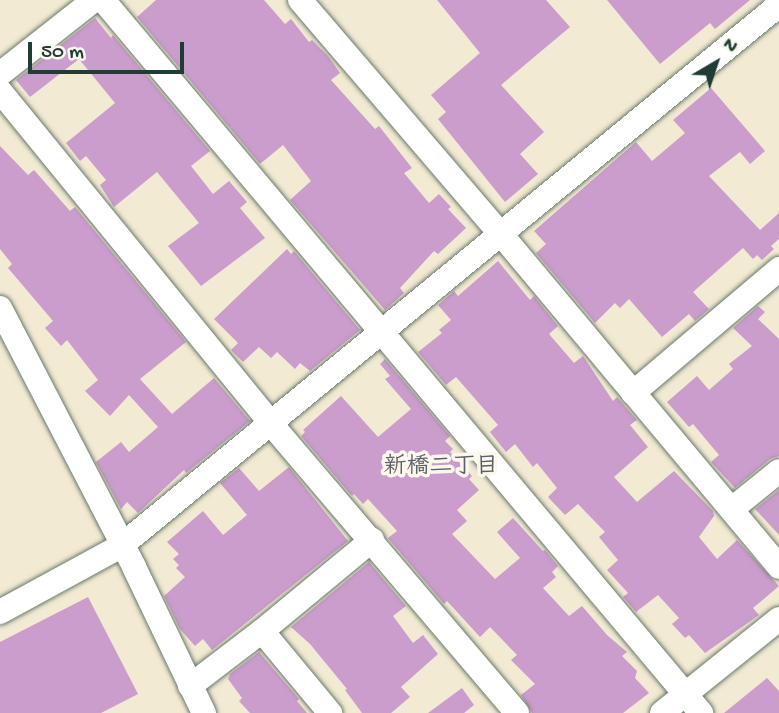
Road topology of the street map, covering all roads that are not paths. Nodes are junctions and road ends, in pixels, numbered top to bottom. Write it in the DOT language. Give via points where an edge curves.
graph roads {
  1 [pos="94,0"];
  2 [pos="103,0"];
  3 [pos="300,0"];
  4 [pos="776,13"];
  5 [pos="0,75"];
  6 [pos="0,91"];
  7 [pos="500,233"];
  8 [pos="779,269"];
  9 [pos="0,308"];
  10 [pos="382,334"];
  11 [pos="633,393"];
  12 [pos="272,425"];
  13 [pos="779,471"];
  14 [pos="732,509"];
  15 [pos="372,540"];
  16 [pos="121,546"];
  17 [pos="779,567"];
  18 [pos="0,612"];
  19 [pos="779,619"];
  20 [pos="262,631"];
  21 [pos="190,686"];
  22 [pos="685,694"];
  23 [pos="204,713"];
  24 [pos="330,713"];
  25 [pos="517,713"];
  26 [pos="662,713"];
  27 [pos="701,713"];
  1 -- 5 [label="street"];
  2 -- 10 [label="street"];
  3 -- 7 [label="street"];
  4 -- 7 [label="street"];
  6 -- 12 [label="street"];
  7 -- 10 [label="street"];
  7 -- 11 [label="street"];
  8 -- 11 [label="street"];
  9 -- 16 [label="street"];
  10 -- 12 [label="street"];
  10 -- 22 [label="street"];
  11 -- 14 [label="street"];
  12 -- 15 [label="street"];
  12 -- 16 [label="street"];
  13 -- 14 [label="street"];
  14 -- 17 [label="street"];
  15 -- 20 [label="street"];
  15 -- 25 [label="street"];
  16 -- 18 [label="street"];
  16 -- 21 [label="street"];
  19 -- 22 [label="street"];
  20 -- 21 [label="street"];
  20 -- 24 [label="street"];
  21 -- 23 [label="street"];
  22 -- 26 [label="street"];
  22 -- 27 [label="street"];
}
